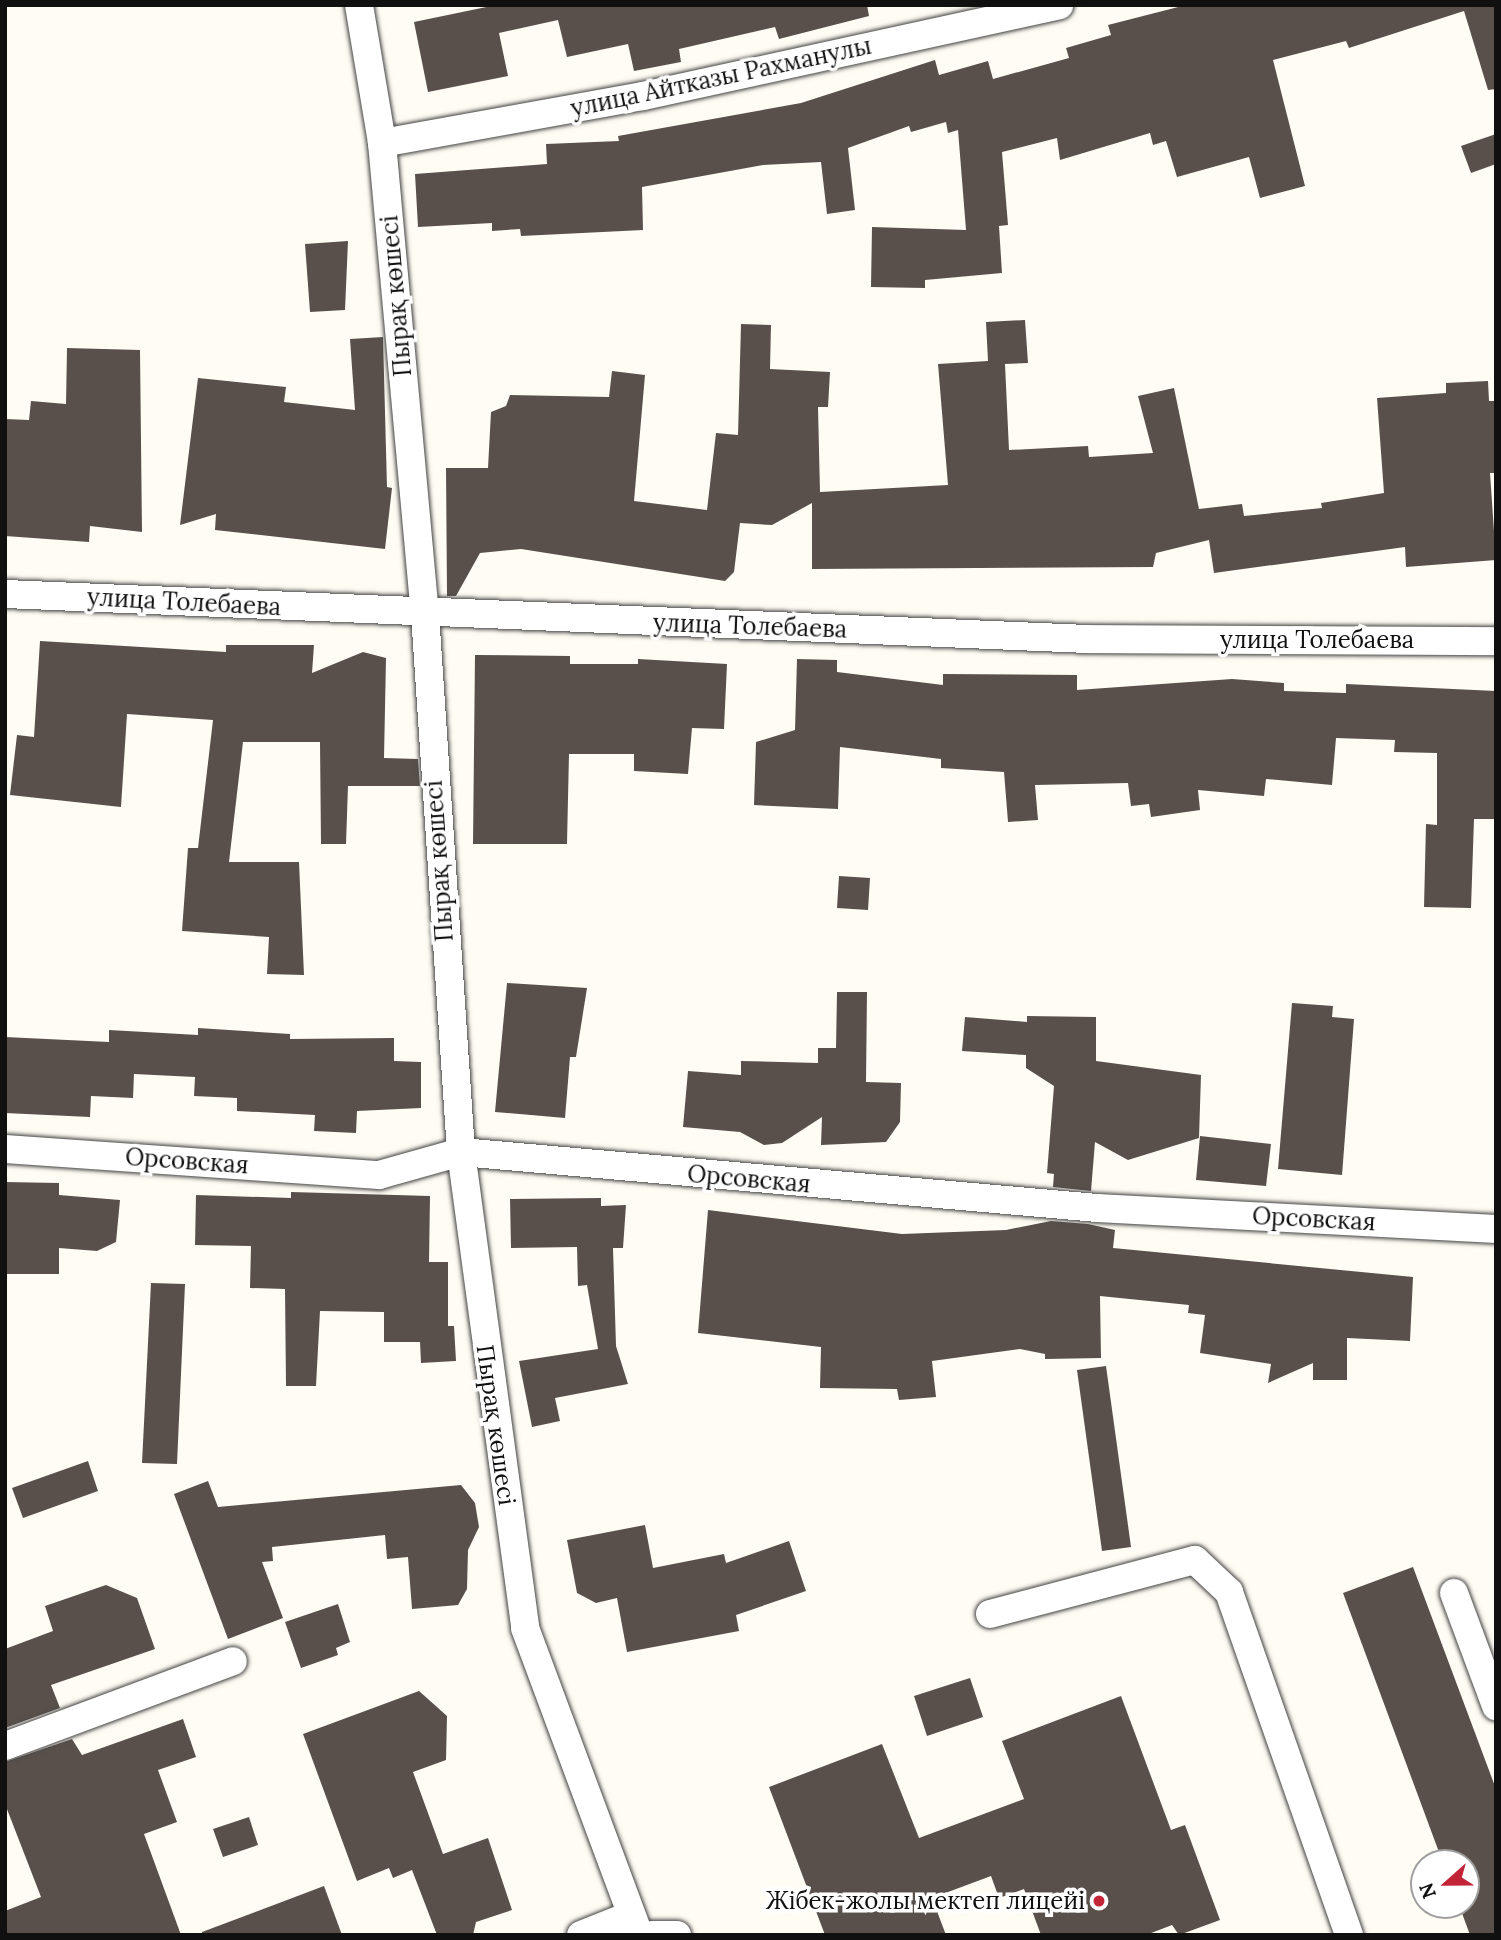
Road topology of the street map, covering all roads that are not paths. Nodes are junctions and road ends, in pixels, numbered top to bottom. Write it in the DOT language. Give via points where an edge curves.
graph roads {
  1 [pos="359,5"];
  2 [pos="1059,5"];
  3 [pos="382,143"];
  4 [pos="5,594"];
  5 [pos="425,614"];
  6 [pos="1496,641"];
  7 [pos="5,1149"];
  8 [pos="461,1152"];
  9 [pos="1496,1229"];
  10 [pos="1454,1593"];
  11 [pos="990,1614"];
  12 [pos="233,1661"];
  13 [pos="1496,1706"];
  14 [pos="5,1746"];
  15 [pos="635,1925"];
  16 [pos="581,1935"];
  17 [pos="652,1935"];
  18 [pos="677,1935"];
  19 [pos="1349,1935"];
  1 -- 3 [label="street, Пырақ көшесі"];
  2 -- 3 [label="street, улица Айтказы Рахманулы" via="643,96"];
  3 -- 5 [label="street, Пырақ көшесі"];
  4 -- 5 [label="street, улица Толебаева"];
  5 -- 6 [label="street, улица Толебаева" via="1087,639"];
  5 -- 8 [label="street, Пырақ көшесі" via="427,713"];
  7 -- 8 [label="street, Орсовская" via="379,1175"];
  8 -- 9 [label="street, Орсовская" via="1097,1208"];
  8 -- 15 [label="street, Пырақ көшесі" via="525,1628"];
  10 -- 13 [label="street"];
  11 -- 19 [label="street" via="1195,1560 1228,1592"];
  12 -- 14 [label="street"];
  15 -- 16 [label="street"];
  17 -- 18 [label="street"];
}
